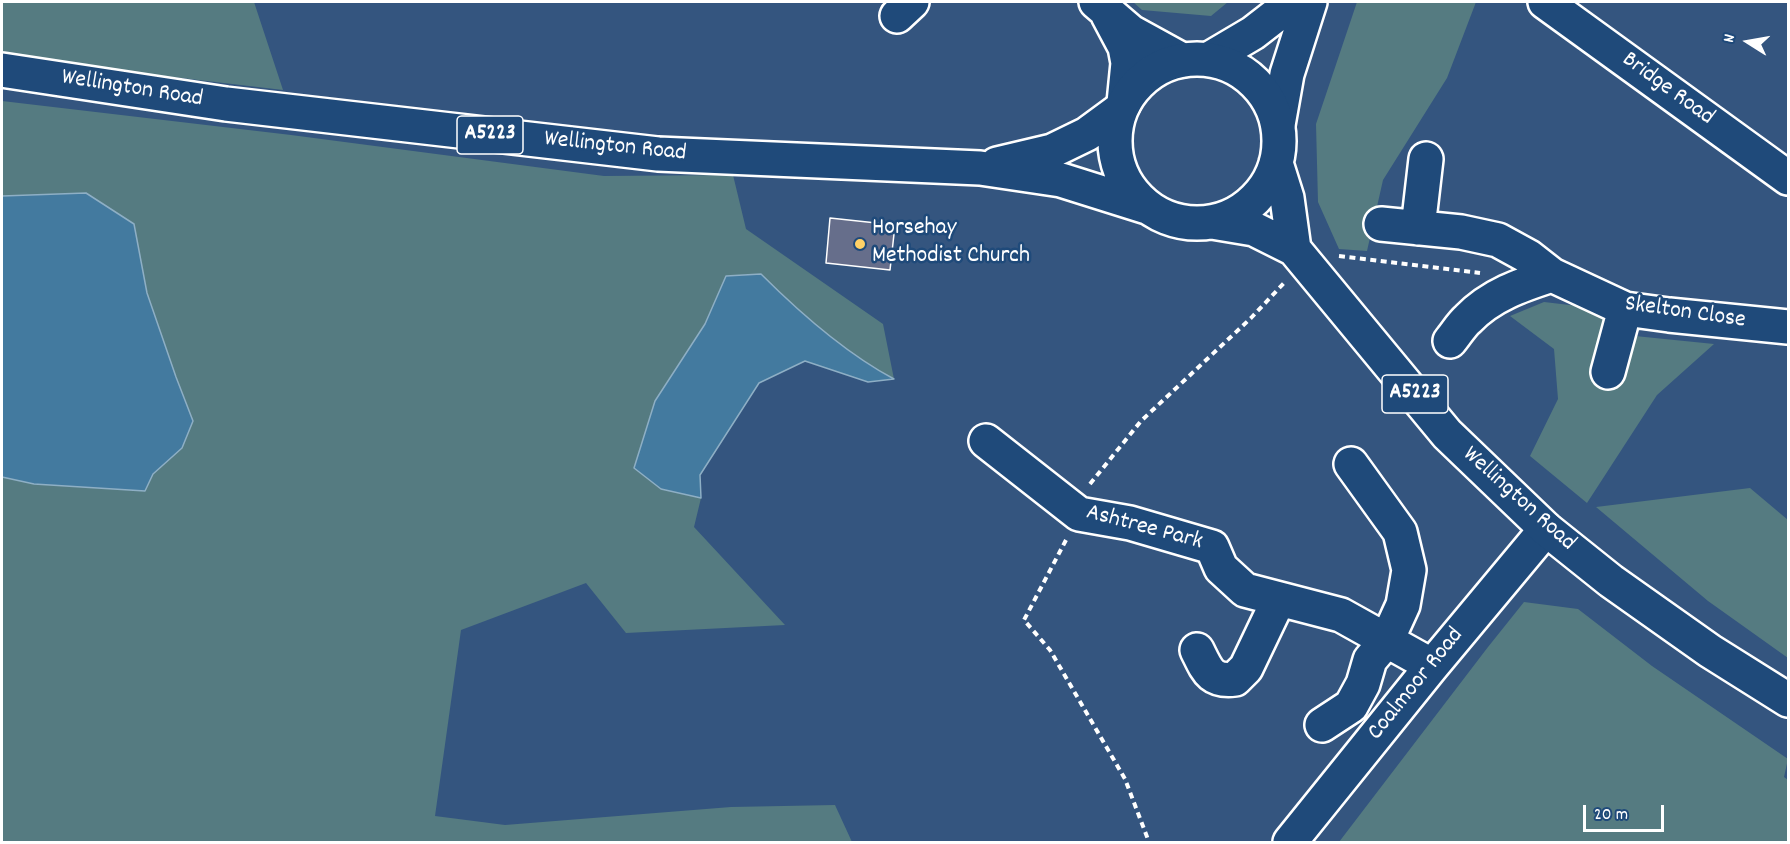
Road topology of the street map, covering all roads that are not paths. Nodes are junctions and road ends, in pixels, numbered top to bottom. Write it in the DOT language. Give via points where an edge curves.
graph roads {
  1 [pos="1293,2"];
  2 [pos="1310,2"];
  3 [pos="1545,2"];
  4 [pos="1101,6"];
  5 [pos="1196,60"];
  6 [pos="2,70"];
  7 [pos="1122,106"];
  8 [pos="1278,125"];
  9 [pos="1426,159"];
  10 [pos="1276,163"];
  11 [pos="980,168"];
  12 [pos="1788,178"];
  13 [pos="1147,207"];
  14 [pos="1212,222"];
  15 [pos="1381,224"];
  16 [pos="1418,228"];
  17 [pos="1303,259"];
  18 [pos="1552,275"];
  19 [pos="1625,309"];
  20 [pos="1788,327"];
  21 [pos="1450,342"];
  22 [pos="1608,372"];
  23 [pos="986,441"];
  24 [pos="1351,464"];
  25 [pos="1546,529"];
  26 [pos="1279,599"];
  27 [pos="1387,640"];
  28 [pos="1197,650"];
  29 [pos="1431,667"];
  30 [pos="1788,700"];
  31 [pos="1322,725"];
  32 [pos="1290,843"];
  1 -- 5 [label="main road" via="1253,33"];
  2 -- 8 [label="main road" via="1287,74"];
  3 -- 12 [label="main road, Bridge Road"];
  4 -- 5 [label="main road" via="1131,32"];
  4 -- 7 [label="main road" via="1125,47 1128,63"];
  5 -- 7 [label="main road" via="1159,68 1138,83"];
  5 -- 8 [label="main road" via="1233,67 1254,81 1269,101"];
  6 -- 11 [label="main road, Wellington Road / A5223" via="226,104 658,154"];
  7 -- 11 [label="main road, Wellington Road / A5223" via="1087,134 1052,151"];
  7 -- 13 [label="main road" via="1114,136 1117,162 1128,187"];
  8 -- 10 [label="main road"];
  9 -- 16 [label="main road"];
  10 -- 14 [label="main road" via="1253,202 1234,215"];
  10 -- 17 [label="main road"];
  11 -- 13 [label="main road, Wellington Road / A5223" via="1061,180"];
  13 -- 14 [label="main road" via="1190,224"];
  14 -- 17 [label="main road, Wellington Road / A5223" via="1254,229"];
  15 -- 16 [label="main road, Skelton Close"];
  16 -- 18 [label="main road, Skelton Close" via="1498,240 1529,256"];
  17 -- 25 [label="main road, Wellington Road / A5223" via="1447,434"];
  18 -- 19 [label="main road, Skelton Close"];
  18 -- 21 [label="main road" via="1516,286 1492,299 1467,319"];
  19 -- 20 [label="main road, Skelton Close"];
  19 -- 22 [label="main road"];
  23 -- 26 [label="main road, Ashtree Park" via="1080,514 1130,523 1212,547 1221,568 1245,590"];
  24 -- 27 [label="main road" via="1400,532 1409,570 1403,605"];
  25 -- 29 [label="main road, Coalmoor Road"];
  25 -- 30 [label="main road, Wellington Road / A5223" via="1611,581"];
  26 -- 27 [label="main road, Ashtree Park" via="1341,615"];
  26 -- 28 [label="main road" via="1246,668 1235,679 1222,681 1209,673"];
  27 -- 29 [label="main road, Ashtree Park"];
  27 -- 31 [label="main road" via="1370,660 1351,706"];
  29 -- 32 [label="main road, Coalmoor Road"];
}
